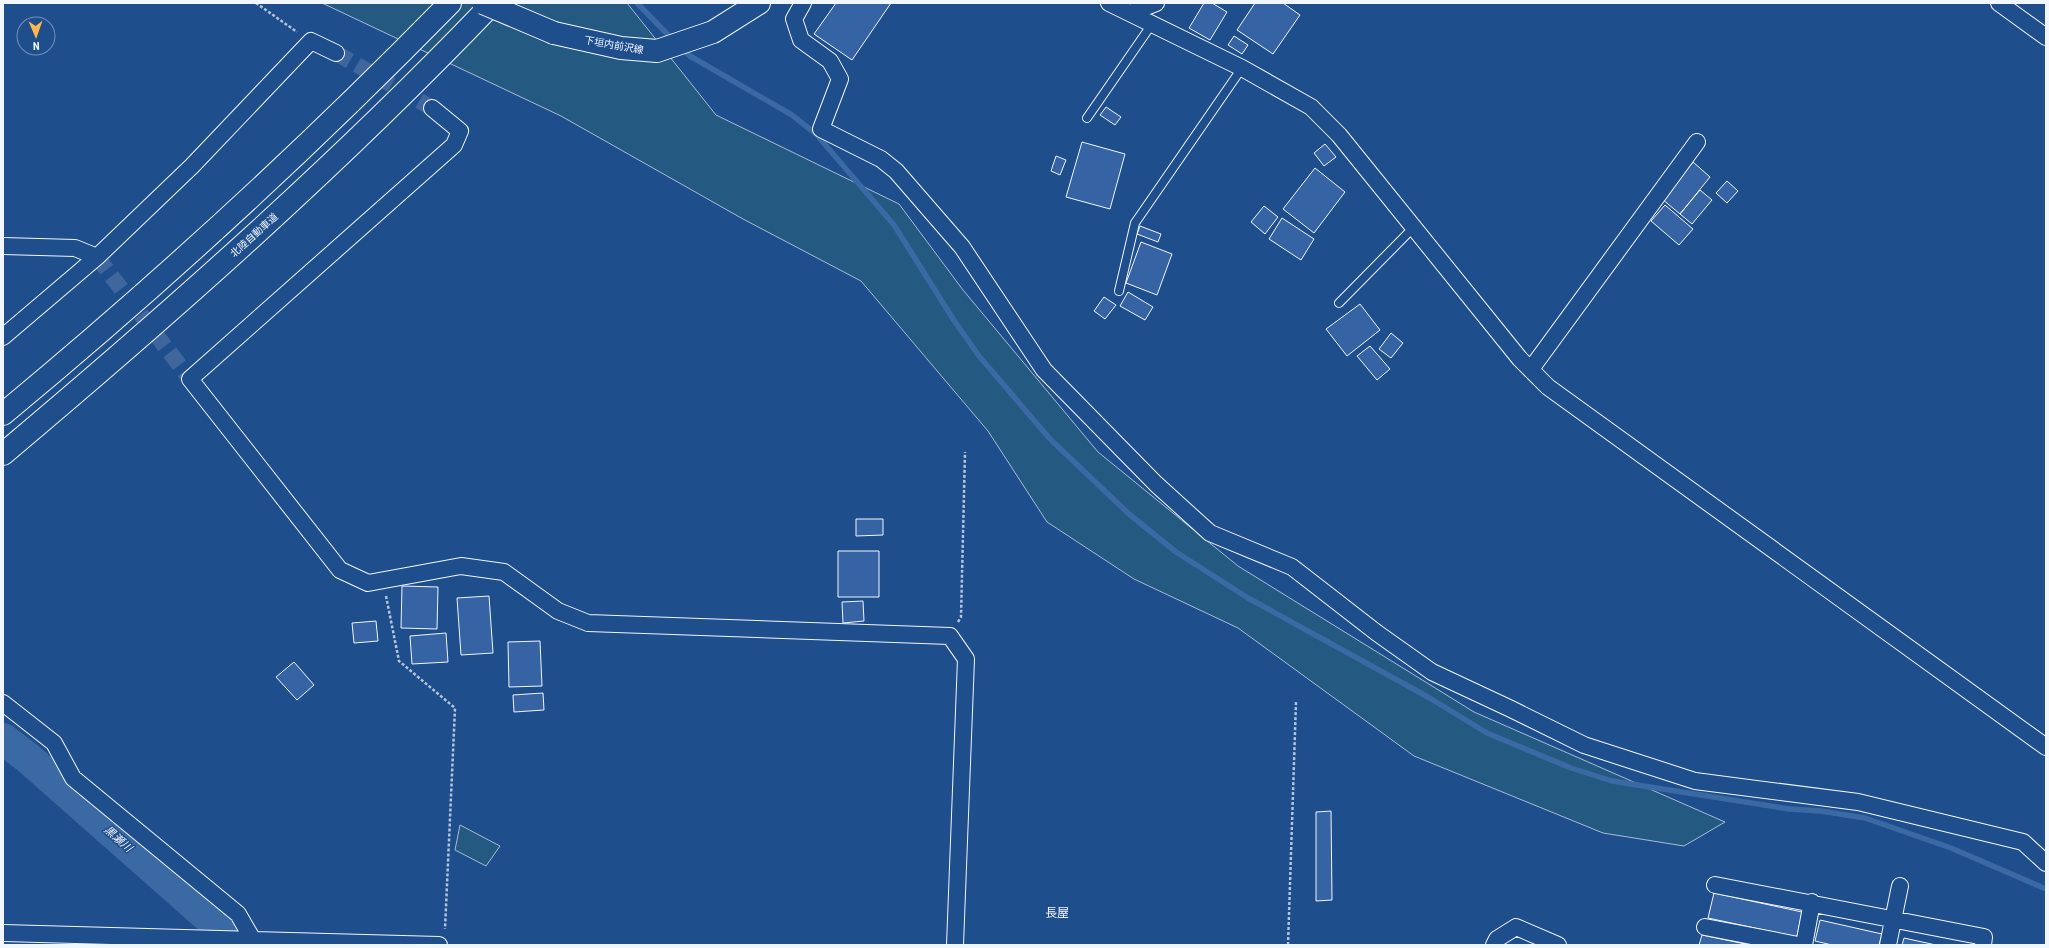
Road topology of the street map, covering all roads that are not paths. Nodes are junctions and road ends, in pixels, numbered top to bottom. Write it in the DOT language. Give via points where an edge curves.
graph roads {
  1 [pos="450,3"];
  2 [pos="483,3"];
  3 [pos="493,3"];
  4 [pos="760,3"];
  5 [pos="803,3"];
  6 [pos="1109,3"];
  7 [pos="1156,3"];
  8 [pos="1999,3"];
  9 [pos="1130,13"];
  10 [pos="1152,24"];
  11 [pos="2046,37"];
  12 [pos="336,54"];
  13 [pos="1242,68"];
  14 [pos="432,108"];
  15 [pos="1087,118"];
  16 [pos="1697,142"];
  17 [pos="1414,227"];
  18 [pos="3,246"];
  19 [pos="97,257"];
  20 [pos="1119,291"];
  21 [pos="1339,303"];
  22 [pos="3,337"];
  23 [pos="1530,369"];
  24 [pos="3,414"];
  25 [pos="3,454"];
  26 [pos="3,703"];
  27 [pos="2046,747"];
  28 [pos="2046,863"];
  29 [pos="1715,885"];
  30 [pos="1900,886"];
  31 [pos="1812,902"];
  32 [pos="1893,919"];
  33 [pos="1705,927"];
  34 [pos="3,933"];
  35 [pos="248,940"];
  36 [pos="442,941"];
  37 [pos="955,945"];
  38 [pos="1494,945"];
  39 [pos="1558,945"];
  40 [pos="1798,945"];
  41 [pos="1804,945"];
  42 [pos="1888,945"];
  43 [pos="1983,945"];
  1 -- 24 [label="main road" via="293,158 186,256"];
  2 -- 4 [label="main road, 下垣内前沢線, bridge" via="554,33 621,48 657,51 713,32"];
  3 -- 25 [label="main road, 北陸自動車道" via="336,160 199,285"];
  5 -- 28 [label="street" via="794,19 800,40 830,61 840,80 821,128 881,159 896,171 962,246 1044,370 1156,484 1210,533 1292,568 1432,672 1584,745 1695,781 1858,802 2023,842"];
  6 -- 9 [label="street"];
  7 -- 9 [label="street"];
  8 -- 11 [label="street"];
  9 -- 10 [label="street"];
  10 -- 13 [label="street"];
  10 -- 15 [label="lane"];
  12 -- 19 [label="street" via="311,41 192,166"];
  13 -- 17 [label="street" via="1311,107 1339,135"];
  13 -- 20 [label="lane" via="1135,223"];
  14 -- 37 [label="street" via="460,131 454,145 190,379 340,570 368,583 461,566 504,572 558,611 588,623 950,636 966,659"];
  16 -- 23 [label="street"];
  17 -- 21 [label="lane"];
  17 -- 23 [label="street"];
  18 -- 19 [label="street" via="75,248"];
  19 -- 22 [label="street"];
  23 -- 27 [label="street" via="1548,387"];
  26 -- 35 [label="street" via="54,743 73,778 238,914"];
  29 -- 31 [label="street"];
  30 -- 32 [label="street"];
  31 -- 32 [label="street"];
  31 -- 41 [label="street"];
  32 -- 42 [label="street"];
  32 -- 43 [label="street" via="1984,937"];
  33 -- 40 [label="street"];
  34 -- 35 [label="street"];
  35 -- 36 [label="street"];
  38 -- 39 [label="street" via="1497,939 1516,927"];
}
